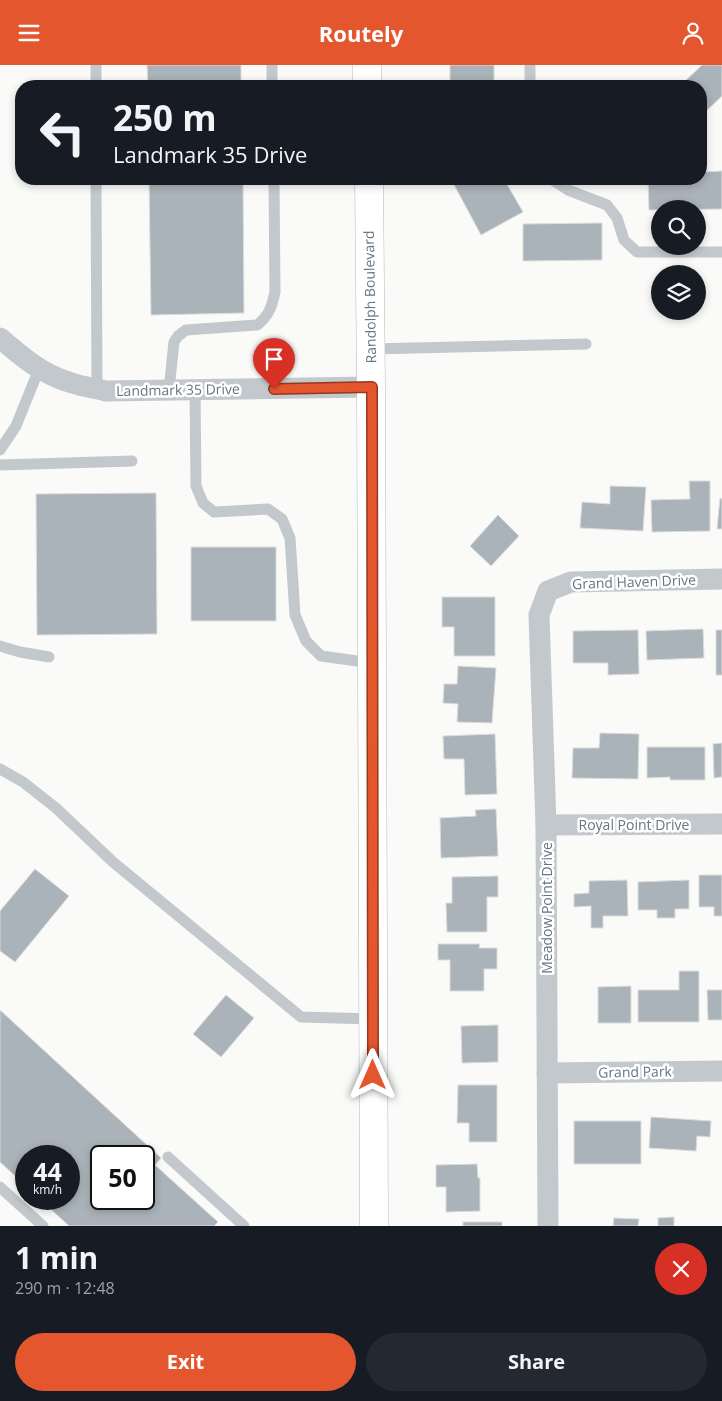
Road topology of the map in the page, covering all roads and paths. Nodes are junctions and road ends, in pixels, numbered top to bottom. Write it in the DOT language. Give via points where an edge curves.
graph roads {
  1 [pos="96,65"];
  2 [pos="272,65"];
  3 [pos="367,65"];
  4 [pos="530,65"];
  5 [pos="96,80"];
  6 [pos="272,80"];
  7 [pos="367,80"];
  8 [pos="530,80"];
  9 [pos="96,185"];
  10 [pos="274,185"];
  11 [pos="368,185"];
  12 [pos="561,185"];
  13 [pos="722,252"];
  14 [pos="0,338"];
  15 [pos="586,344"];
  16 [pos="371,349"];
  17 [pos="39,369"];
  18 [pos="372,387"];
  19 [pos="97,389"];
  20 [pos="195,389"];
  21 [pos="169,390"];
  22 [pos="0,450"];
  23 [pos="132,461"];
  24 [pos="0,465"];
  25 [pos="722,579"];
  26 [pos="548,591"];
  27 [pos="0,646"];
  28 [pos="49,657"];
  29 [pos="372,663"];
  30 [pos="0,769"];
  31 [pos="722,824"];
  32 [pos="546,825"];
  33 [pos="373,1019"];
  34 [pos="722,1071"];
  35 [pos="547,1073"];
  36 [pos="168,1157"];
  37 [pos="0,1187"];
  38 [pos="43,1226"];
  39 [pos="244,1226"];
  40 [pos="374,1226"];
  41 [pos="548,1226"];
  1 -- 5 [label="lane"];
  2 -- 6 [label="lane"];
  3 -- 7 [label="main road"];
  4 -- 8 [label="lane"];
  9 -- 19 [label="lane"];
  10 -- 21 [label="lane" via="275,292 271,308 257,325 186,330 178,336 174,342"];
  11 -- 16 [label="main road, Randolph Boulevard"];
  12 -- 13 [label="lane" via="607,205 617,219 624,240 637,251"];
  14 -- 17 [label="street, Landmark 35 Drive"];
  15 -- 16 [label="lane"];
  16 -- 18 [label="main road, Randolph Boulevard"];
  17 -- 19 [label="street, Landmark 35 Drive"];
  17 -- 22 [label="lane" via="16,426"];
  18 -- 20 [label="street, Landmark 35 Drive"];
  18 -- 29 [label="main road, Randolph Boulevard"];
  19 -- 21 [label="street, Landmark 35 Drive"];
  20 -- 21 [label="street, Landmark 35 Drive"];
  20 -- 29 [label="lane" via="196,486 203,503 214,512 268,509 282,519 290,538 296,615 306,641 321,656"];
  23 -- 24 [label="lane"];
  25 -- 26 [label="street, Grand Haven Drive" via="571,582"];
  26 -- 32 [label="street, Meadow Point Drive" via="539,615"];
  27 -- 28 [label="lane"];
  29 -- 33 [label="main road, Randolph Boulevard"];
  30 -- 33 [label="lane" via="56,808 113,862 301,1017"];
  31 -- 32 [label="street, Royal Point Drive"];
  32 -- 35 [label="street, Meadow Point Drive"];
  33 -- 40 [label="main road, Randolph Boulevard"];
  34 -- 35 [label="street, Grand Park"];
  35 -- 41 [label="street, Meadow Point Drive"];
  36 -- 39 [label="lane"];
  37 -- 38 [label="lane"];
}
